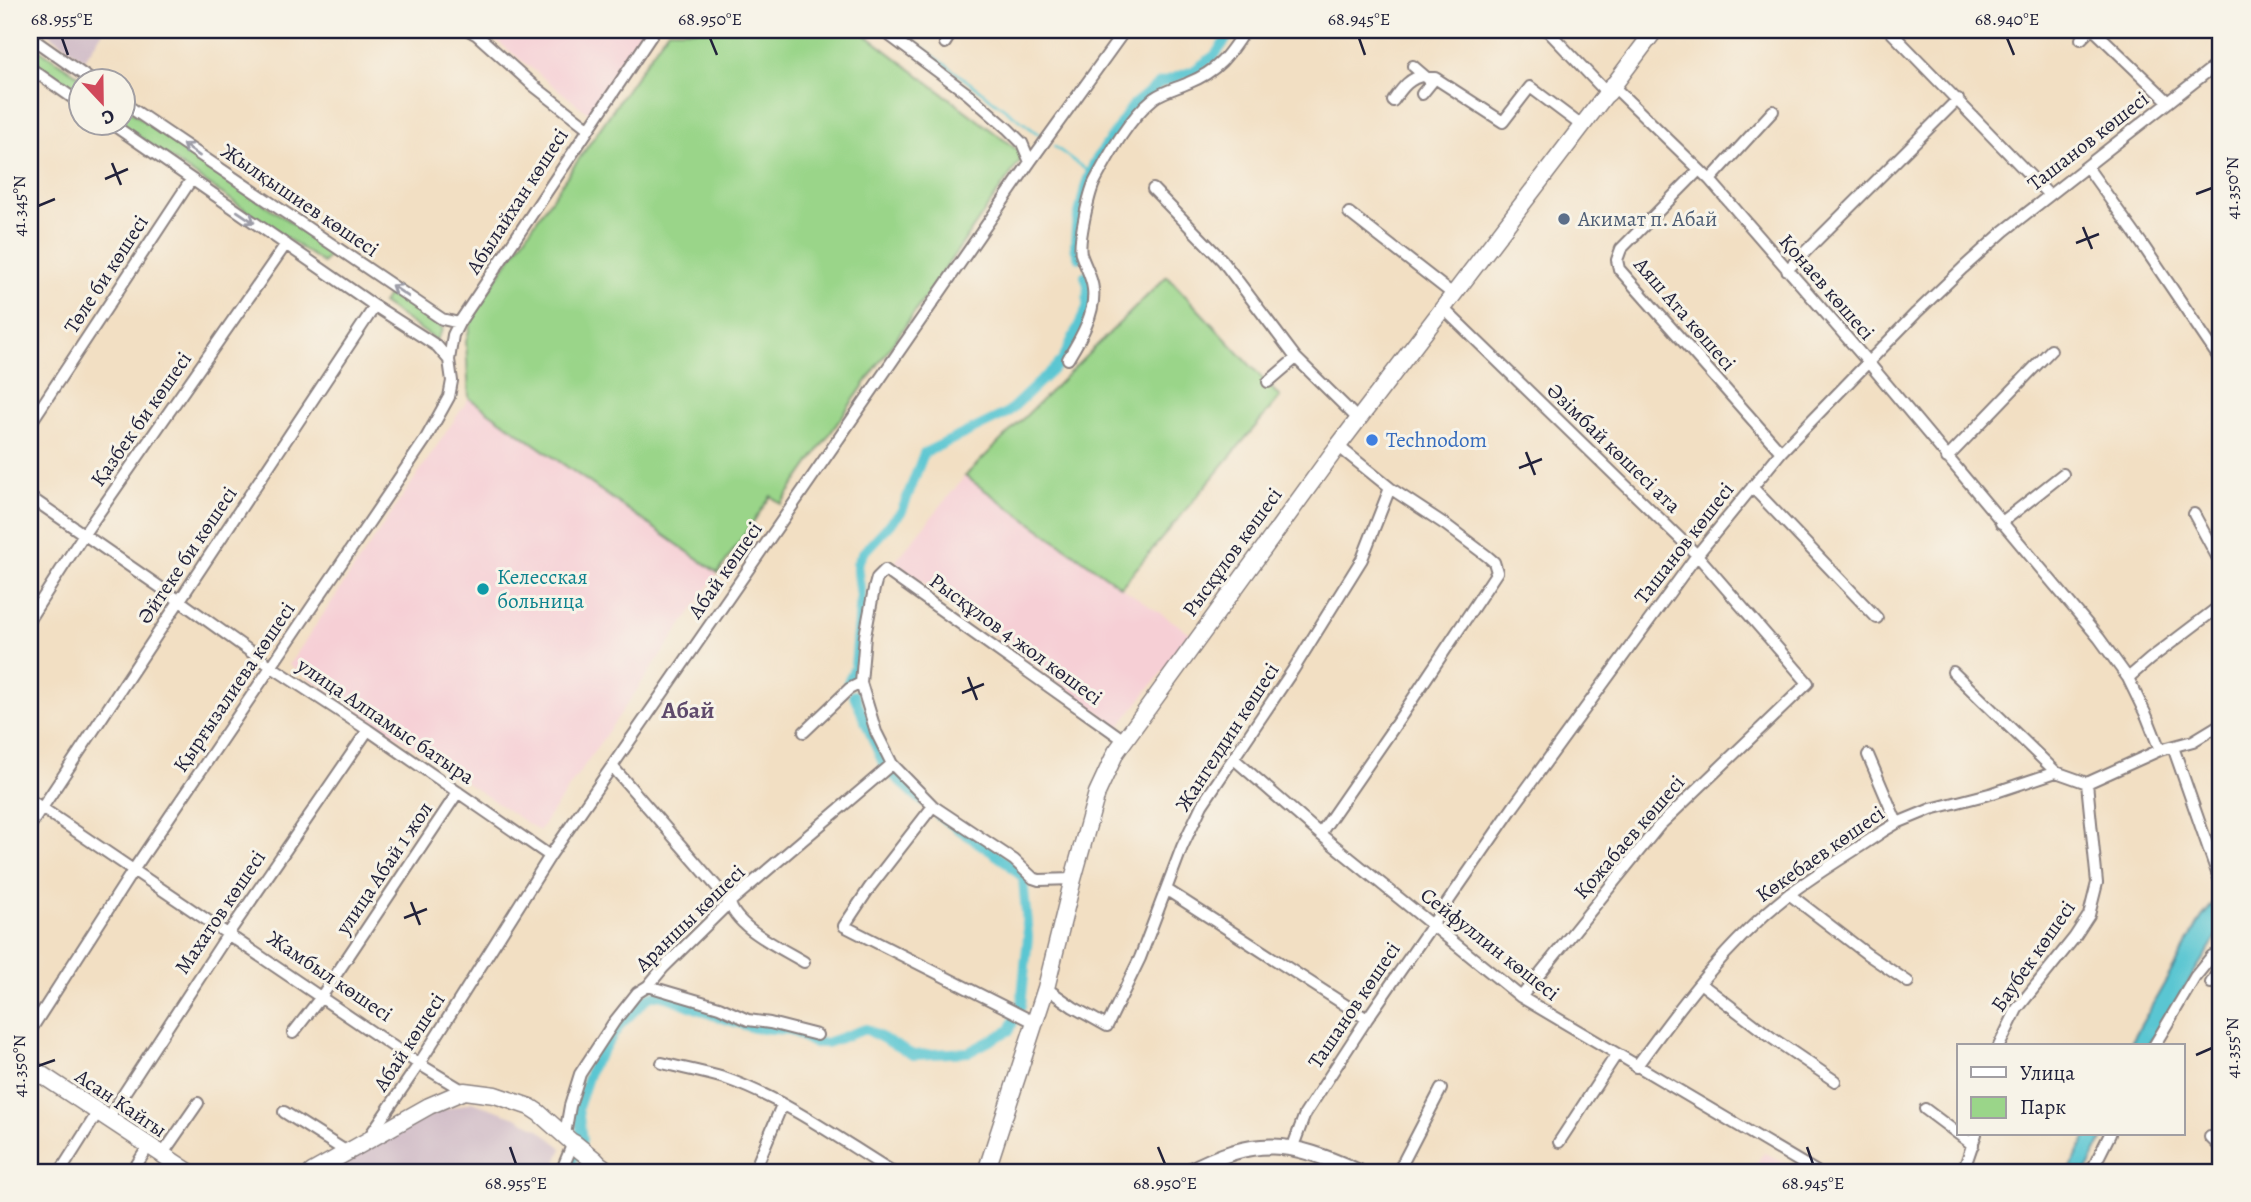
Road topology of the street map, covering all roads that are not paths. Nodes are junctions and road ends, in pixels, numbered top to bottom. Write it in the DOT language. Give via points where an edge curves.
graph roads {
  1 [pos="468,30"];
  2 [pos="655,30"];
  3 [pos="882,30"];
  4 [pos="954,30"];
  5 [pos="1125,30"];
  6 [pos="1245,30"];
  7 [pos="1547,30"];
  8 [pos="1655,30"];
  9 [pos="1889,30"];
  10 [pos="2092,30"];
  11 [pos="30,37"];
  12 [pos="2081,39"];
  13 [pos="946,43"];
  14 [pos="2221,61"];
  15 [pos="71,66"];
  16 [pos="1413,66"];
  17 [pos="30,68"];
  18 [pos="1423,76"];
  19 [pos="1436,78"];
  20 [pos="1610,89"];
  21 [pos="66,93"];
  22 [pos="1422,94"];
  23 [pos="1958,99"];
  24 [pos="1394,101"];
  25 [pos="2169,102"];
  26 [pos="136,111"];
  27 [pos="1773,111"];
  28 [pos="1582,126"];
  29 [pos="588,128"];
  30 [pos="129,136"];
  31 [pos="1030,162"];
  32 [pos="2087,167"];
  33 [pos="1699,170"];
  34 [pos="191,180"];
  35 [pos="1710,180"];
  36 [pos="1153,188"];
  37 [pos="2049,195"];
  38 [pos="1349,213"];
  39 [pos="286,244"];
  40 [pos="1787,270"];
  41 [pos="1454,295"];
  42 [pos="375,306"];
  43 [pos="1443,308"];
  44 [pos="459,323"];
  45 [pos="453,335"];
  46 [pos="432,343"];
  47 [pos="2051,350"];
  48 [pos="1296,358"];
  49 [pos="1068,359"];
  50 [pos="449,360"];
  51 [pos="2221,360"];
  52 [pos="1868,362"];
  53 [pos="1268,382"];
  54 [pos="1358,419"];
  55 [pos="30,424"];
  56 [pos="1338,446"];
  57 [pos="1781,452"];
  58 [pos="1947,458"];
  59 [pos="2063,474"];
  60 [pos="1752,487"];
  61 [pos="1390,488"];
  62 [pos="30,497"];
  63 [pos="2194,514"];
  64 [pos="2001,523"];
  65 [pos="84,534"];
  66 [pos="1697,555"];
  67 [pos="2221,564"];
  68 [pos="180,600"];
  69 [pos="2221,605"];
  70 [pos="30,618"];
  71 [pos="1877,618"];
  72 [pos="272,667"];
  73 [pos="1953,672"];
  74 [pos="2128,678"];
  75 [pos="861,683"];
  76 [pos="1808,684"];
  77 [pos="2221,724"];
  78 [pos="368,730"];
  79 [pos="804,732"];
  80 [pos="1124,740"];
  81 [pos="2173,747"];
  82 [pos="2161,750"];
  83 [pos="1868,755"];
  84 [pos="1234,759"];
  85 [pos="892,764"];
  86 [pos="612,766"];
  87 [pos="2056,772"];
  88 [pos="2087,783"];
  89 [pos="458,792"];
  90 [pos="30,800"];
  91 [pos="933,806"];
  92 [pos="42,808"];
  93 [pos="1897,823"];
  94 [pos="529,825"];
  95 [pos="30,826"];
  96 [pos="1320,834"];
  97 [pos="522,836"];
  98 [pos="550,856"];
  99 [pos="134,869"];
  100 [pos="1073,879"];
  101 [pos="2221,884"];
  102 [pos="1167,890"];
  103 [pos="1789,894"];
  104 [pos="730,902"];
  105 [pos="1432,924"];
  106 [pos="228,934"];
  107 [pos="2221,955"];
  108 [pos="804,962"];
  109 [pos="2221,967"];
  110 [pos="1908,982"];
  111 [pos="1700,983"];
  112 [pos="2211,983"];
  113 [pos="649,986"];
  114 [pos="1046,988"];
  115 [pos="321,996"];
  116 [pos="1521,997"];
  117 [pos="1367,1019"];
  118 [pos="1034,1022"];
  119 [pos="30,1031"];
  120 [pos="293,1033"];
  121 [pos="817,1035"];
  122 [pos="1999,1044"];
  123 [pos="2155,1044"];
  124 [pos="1616,1055"];
  125 [pos="662,1063"];
  126 [pos="419,1065"];
  127 [pos="30,1067"];
  128 [pos="1636,1067"];
  129 [pos="1835,1081"];
  130 [pos="1441,1089"];
  131 [pos="464,1091"];
  132 [pos="198,1103"];
  133 [pos="782,1105"];
  134 [pos="1925,1109"];
  135 [pos="284,1112"];
  136 [pos="103,1115"];
  137 [pos="1957,1128"];
  138 [pos="2109,1136"];
  139 [pos="2210,1137"];
  140 [pos="1975,1139"];
  141 [pos="368,1140"];
  142 [pos="571,1141"];
  143 [pos="1559,1142"];
  144 [pos="2221,1148"];
  145 [pos="1292,1149"];
  146 [pos="155,1151"];
  147 [pos="347,1152"];
  148 [pos="595,1161"];
  149 [pos="60,1172"];
  150 [pos="132,1172"];
  151 [pos="189,1172"];
  152 [pos="312,1172"];
  153 [pos="561,1172"];
  154 [pos="610,1172"];
  155 [pos="754,1172"];
  156 [pos="894,1172"];
  157 [pos="986,1172"];
  158 [pos="1186,1172"];
  159 [pos="1359,1172"];
  160 [pos="1398,1172"];
  161 [pos="1817,1172"];
  162 [pos="1963,1172"];
  163 [pos="2091,1172"];
  1 -- 29 [label="street, Абылайхан көшесі"];
  2 -- 29 [label="street"];
  3 -- 31 [label="street" via="1008,129 1023,143"];
  4 -- 13 [label="street"];
  5 -- 31 [label="street, Абай көшесі"];
  6 -- 49 [label="street" via="1209,74 1161,94 1142,109 1094,184 1080,242 1093,290 1092,306"];
  7 -- 20 [label="street, Қонаев көшесі"];
  8 -- 20 [label="main road, Рысқұлов көшесі"];
  9 -- 23 [label="street"];
  10 -- 12 [label="street"];
  10 -- 25 [label="street"];
  11 -- 15 [label="street"];
  14 -- 25 [label="street, Ташанов көшесі"];
  16 -- 18 [label="street"];
  17 -- 21 [label="street"];
  18 -- 19 [label="street"];
  18 -- 24 [label="street" via="1408,82"];
  19 -- 22 [label="street"];
  19 -- 28 [label="street" via="1503,122 1530,87"];
  20 -- 28 [label="main road, Рысқұлов көшесі"];
  20 -- 33 [label="street, Қонаев көшесі"];
  23 -- 37 [label="street"];
  23 -- 40 [label="street"];
  25 -- 32 [label="street, Ташанов көшесі"];
  44 -- 26 [label="street, Жылқышиев көшесі, one-way" via="442,319"];
  27 -- 35 [label="street"];
  28 -- 41 [label="main road, Рысқұлов көшесі"];
  29 -- 44 [label="street, Абылайхан көшесі"];
  30 -- 34 [label="street"];
  31 -- 86 [label="street, Абай көшесі"];
  32 -- 37 [label="street, Ташанов көшесі"];
  32 -- 51 [label="street"];
  33 -- 35 [label="street, Қонаев көшесі"];
  33 -- 57 [label="street, Аяш Ата көшесі" via="1621,249 1619,269"];
  34 -- 39 [label="street, one-way"];
  34 -- 55 [label="street, Төле би көшесі"];
  35 -- 40 [label="street, Қонаев көшесі"];
  36 -- 48 [label="street" via="1222,260"];
  37 -- 52 [label="street, Ташанов көшесі" via="1962,268"];
  38 -- 41 [label="street"];
  39 -- 42 [label="street"];
  39 -- 65 [label="street, Қазбек би көшесі"];
  40 -- 52 [label="street, Қонаев көшесі"];
  41 -- 43 [label="main road, Рысқұлов көшесі"];
  42 -- 46 [label="street"];
  42 -- 68 [label="street, Әйтеке би көшесі"];
  43 -- 54 [label="main road, Рысқұлов көшесі"];
  43 -- 66 [label="street, Әзімбай көшесі ата"];
  44 -- 45 [label="street, Абылайхан көшесі"];
  45 -- 46 [label="street"];
  45 -- 50 [label="street, Абылайхан көшесі"];
  46 -- 50 [label="street"];
  47 -- 58 [label="street"];
  48 -- 53 [label="street"];
  48 -- 54 [label="street"];
  50 -- 72 [label="street, Қырғызалиева көшесі" via="452,381 445,407"];
  52 -- 57 [label="street, Ташанов көшесі"];
  52 -- 58 [label="street, Қонаев көшесі"];
  54 -- 56 [label="main road, Рысқұлов көшесі"];
  56 -- 61 [label="street"];
  56 -- 80 [label="main road, Рысқұлов көшесі"];
  57 -- 60 [label="street, Ташанов көшесі"];
  58 -- 64 [label="street, Қонаев көшесі"];
  59 -- 64 [label="street"];
  60 -- 66 [label="street, Ташанов көшесі"];
  60 -- 71 [label="street"];
  61 -- 84 [label="street, Жангелдин көшесі" via="1362,559"];
  61 -- 96 [label="street" via="1488,556 1497,572"];
  62 -- 65 [label="street, улица Алпамыс батыра"];
  63 -- 67 [label="street"];
  64 -- 74 [label="street, Қонаев көшесі"];
  65 -- 68 [label="street, улица Алпамыс батыра"];
  65 -- 70 [label="street, Қазбек би көшесі"];
  66 -- 76 [label="street, Әзімбай көшесі ата"];
  66 -- 105 [label="street, Ташанов көшесі"];
  68 -- 72 [label="street, улица Алпамыс батыра"];
  68 -- 92 [label="street, Әйтеке би көшесі"];
  69 -- 74 [label="street"];
  72 -- 78 [label="street, улица Алпамыс батыра"];
  72 -- 99 [label="street, Қырғызалиева көшесі"];
  73 -- 87 [label="street"];
  74 -- 82 [label="street, Қонаев көшесі"];
  75 -- 79 [label="street"];
  75 -- 80 [label="street, Рысқұлов 4 жол көшесі" via="874,589 885,570"];
  75 -- 85 [label="street" via="876,732"];
  76 -- 116 [label="street, Қожабаев көшесі" via="1659,826"];
  77 -- 81 [label="street"];
  78 -- 89 [label="street, улица Алпамыс батыра"];
  78 -- 106 [label="street, Махатов көшесі"];
  80 -- 100 [label="main road, Рысқұлов көшесі" via="1097,793"];
  81 -- 82 [label="street"];
  81 -- 101 [label="street"];
  82 -- 88 [label="street"];
  83 -- 93 [label="street"];
  84 -- 96 [label="street, Сейфуллин көшесі"];
  84 -- 102 [label="street, Жангелдин көшесі" via="1202,805"];
  85 -- 91 [label="street"];
  85 -- 104 [label="street, Араншы көшесі"];
  86 -- 98 [label="street, Абай көшесі"];
  86 -- 104 [label="street"];
  87 -- 88 [label="street"];
  87 -- 93 [label="street, Көкебаев көшесі"];
  88 -- 122 [label="street, Баубек көшесі" via="2097,883 2089,915 2017,1009"];
  89 -- 97 [label="street, улица Алпамыс батыра"];
  89 -- 115 [label="street, улица Абай 1 жол"];
  90 -- 92 [label="street, Жамбыл көшесі"];
  91 -- 100 [label="street" via="1014,860 1033,878"];
  91 -- 118 [label="street" via="845,926"];
  92 -- 95 [label="street, Әйтеке би көшесі"];
  92 -- 99 [label="street, Жамбыл көшесі"];
  93 -- 103 [label="street, Көкебаев көшесі"];
  94 -- 97 [label="street"];
  96 -- 105 [label="street, Сейфуллин көшесі"];
  97 -- 98 [label="street, улица Алпамыс батыра"];
  98 -- 126 [label="street, Абай көшесі"];
  99 -- 106 [label="street, Жамбыл көшесі"];
  99 -- 119 [label="street, Қырғызалиева көшесі"];
  100 -- 114 [label="main road, Рысқұлов көшесі"];
  102 -- 114 [label="street, Жангелдин көшесі" via="1107,1026"];
  102 -- 117 [label="street"];
  103 -- 110 [label="street"];
  103 -- 111 [label="street, Көкебаев көшесі" via="1724,953"];
  104 -- 108 [label="street" via="746,926"];
  104 -- 113 [label="street, Араншы көшесі"];
  105 -- 116 [label="street, Сейфуллин көшесі"];
  105 -- 117 [label="street, Ташанов көшесі"];
  106 -- 115 [label="street, Жамбыл көшесі"];
  106 -- 136 [label="street, Махатов көшесі"];
  107 -- 123 [label="street" via="2212,956 2194,977"];
  109 -- 112 [label="street"];
  111 -- 128 [label="street, Көкебаев көшесі"];
  111 -- 129 [label="street"];
  113 -- 121 [label="street" via="748,1020"];
  113 -- 142 [label="street, Араншы көшесі" via="625,1007 586,1062 576,1086"];
  114 -- 118 [label="main road, Рысқұлов көшесі"];
  115 -- 120 [label="street, улица Абай 1 жол"];
  115 -- 126 [label="street, Жамбыл көшесі"];
  116 -- 124 [label="street, Сейфуллин көшесі"];
  117 -- 145 [label="street, Ташанов көшесі" via="1305,1114"];
  118 -- 157 [label="main road, Рысқұлов көшесі"];
  124 -- 128 [label="street, Сейфуллин көшесі"];
  124 -- 143 [label="street"];
  125 -- 133 [label="street" via="723,1078"];
  126 -- 131 [label="street, Жамбыл көшесі"];
  126 -- 141 [label="street, Абай көшесі"];
  127 -- 136 [label="main road, Асан Кайгы"];
  128 -- 161 [label="street, Сейфуллин көшесі"];
  130 -- 160 [label="street"];
  131 -- 141 [label="main road"];
  131 -- 142 [label="main road, Жамбыл көшесі" via="530,1107"];
  132 -- 146 [label="street"];
  133 -- 155 [label="street"];
  133 -- 156 [label="street"];
  134 -- 137 [label="street"];
  135 -- 147 [label="street"];
  136 -- 146 [label="main road, Асан Кайгы"];
  136 -- 149 [label="street, Махатов көшесі"];
  138 -- 163 [label="street"];
  139 -- 144 [label="street"];
  140 -- 162 [label="street"];
  141 -- 147 [label="main road"];
  142 -- 148 [label="main road, Жамбыл көшесі"];
  142 -- 153 [label="street, Араншы көшесі"];
  145 -- 158 [label="street" via="1241,1149"];
  145 -- 159 [label="street"];
  146 -- 150 [label="street"];
  146 -- 151 [label="main road, Асан Кайгы"];
  147 -- 152 [label="main road"];
  148 -- 154 [label="main road, Жамбыл көшесі"];
}
